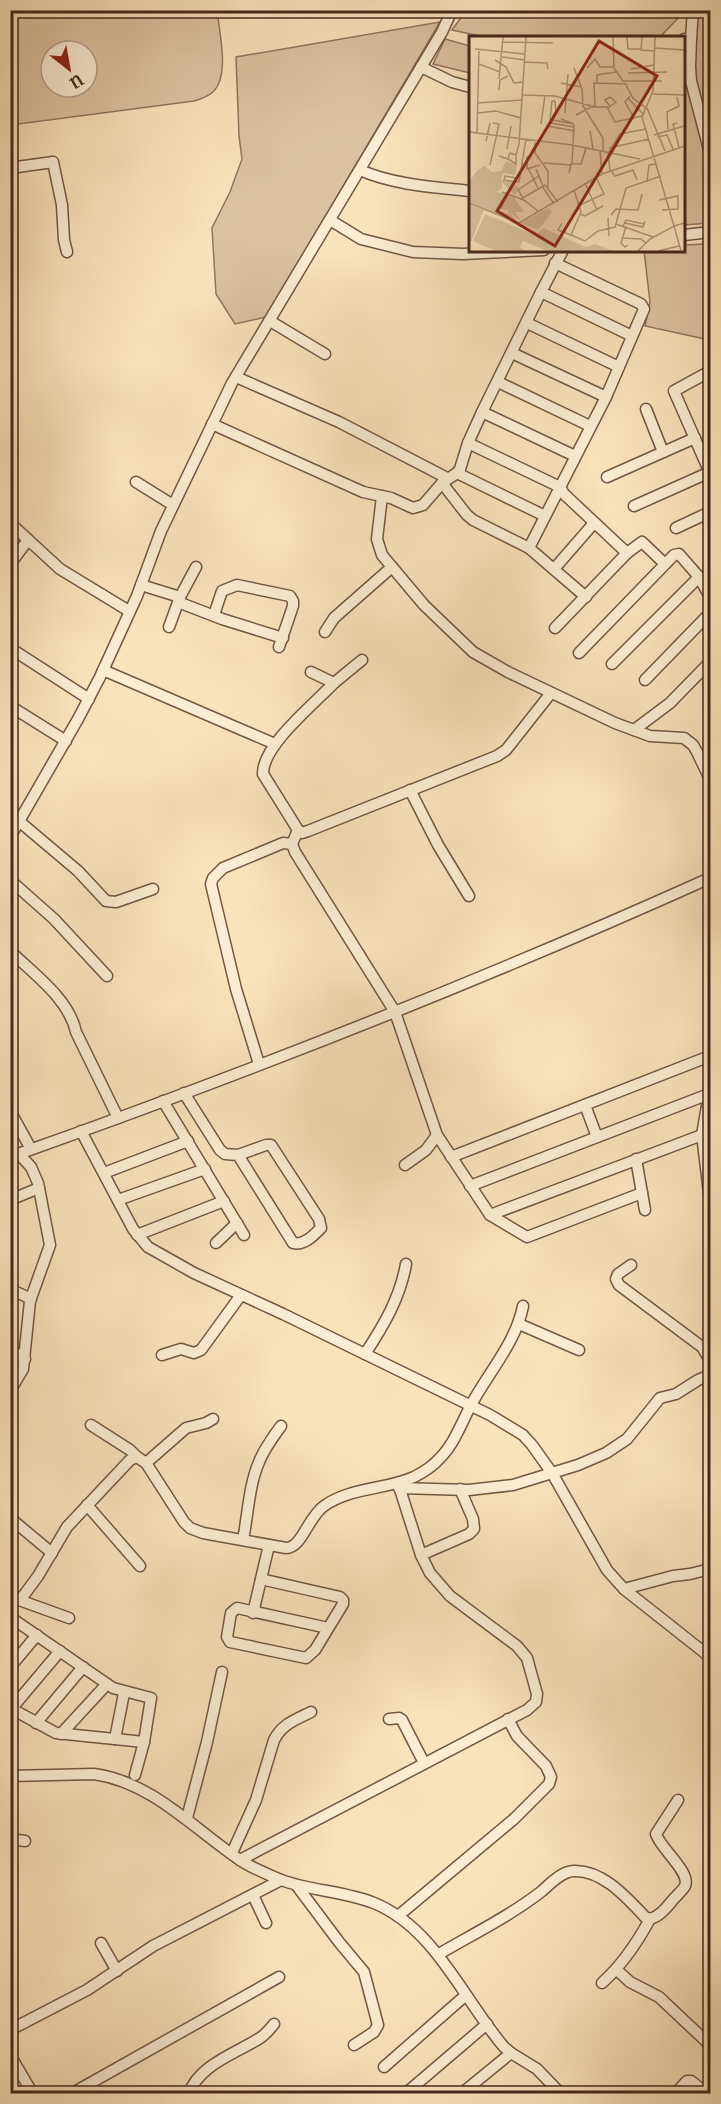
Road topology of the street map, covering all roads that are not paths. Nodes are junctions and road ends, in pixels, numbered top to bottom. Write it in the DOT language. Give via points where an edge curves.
graph roads {
  1 [pos="452,10"];
  2 [pos="693,10"];
  3 [pos="687,39"];
  4 [pos="421,67"];
  5 [pos="469,86"];
  6 [pos="711,153"];
  7 [pos="10,168"];
  8 [pos="360,170"];
  9 [pos="469,191"];
  10 [pos="330,220"];
  11 [pos="711,232"];
  12 [pos="685,236"];
  13 [pos="67,252"];
  14 [pos="504,252"];
  15 [pos="562,252"];
  16 [pos="555,263"];
  17 [pos="541,292"];
  18 [pos="270,321"];
  19 [pos="527,323"];
  20 [pos="632,336"];
  21 [pos="512,353"];
  22 [pos="325,354"];
  23 [pos="619,367"];
  24 [pos="708,373"];
  25 [pos="236,378"];
  26 [pos="498,382"];
  27 [pos="711,386"];
  28 [pos="606,397"];
  29 [pos="646,409"];
  30 [pos="482,412"];
  31 [pos="212,424"];
  32 [pos="590,426"];
  33 [pos="695,438"];
  34 [pos="468,443"];
  35 [pos="663,452"];
  36 [pos="575,456"];
  37 [pos="710,472"];
  38 [pos="607,477"];
  39 [pos="449,478"];
  40 [pos="136,482"];
  41 [pos="561,487"];
  42 [pos="382,496"];
  43 [pos="173,505"];
  44 [pos="634,506"];
  45 [pos="711,512"];
  46 [pos="545,516"];
  47 [pos="10,523"];
  48 [pos="594,523"];
  49 [pos="676,528"];
  50 [pos="28,540"];
  51 [pos="529,548"];
  52 [pos="627,553"];
  53 [pos="10,564"];
  54 [pos="665,564"];
  55 [pos="196,567"];
  56 [pos="392,567"];
  57 [pos="554,569"];
  58 [pos="699,577"];
  59 [pos="141,585"];
  60 [pos="586,597"];
  61 [pos="711,597"];
  62 [pos="179,600"];
  63 [pos="129,611"];
  64 [pos="711,614"];
  65 [pos="214,615"];
  66 [pos="169,627"];
  67 [pos="555,628"];
  68 [pos="325,632"];
  69 [pos="10,648"];
  70 [pos="579,653"];
  71 [pos="362,660"];
  72 [pos="711,662"];
  73 [pos="612,664"];
  74 [pos="103,670"];
  75 [pos="310,672"];
  76 [pos="645,680"];
  77 [pos="334,683"];
  78 [pos="551,693"];
  79 [pos="88,699"];
  80 [pos="10,706"];
  81 [pos="634,730"];
  82 [pos="66,741"];
  83 [pos="275,744"];
  84 [pos="711,778"];
  85 [pos="411,790"];
  86 [pos="14,828"];
  87 [pos="298,831"];
  88 [pos="292,844"];
  89 [pos="711,878"];
  90 [pos="10,880"];
  91 [pos="153,889"];
  92 [pos="469,896"];
  93 [pos="10,951"];
  94 [pos="107,976"];
  95 [pos="395,1012"];
  96 [pos="711,1056"];
  97 [pos="259,1064"];
  98 [pos="711,1064"];
  99 [pos="184,1093"];
  100 [pos="709,1094"];
  101 [pos="164,1101"];
  102 [pos="585,1105"];
  103 [pos="10,1111"];
  104 [pos="118,1118"];
  105 [pos="81,1131"];
  106 [pos="437,1134"];
  107 [pos="597,1137"];
  108 [pos="705,1137"];
  109 [pos="188,1141"];
  110 [pos="31,1149"];
  111 [pos="15,1155"];
  112 [pos="238,1155"];
  113 [pos="451,1158"];
  114 [pos="636,1159"];
  115 [pos="405,1165"];
  116 [pos="205,1169"];
  117 [pos="104,1173"];
  118 [pos="470,1186"];
  119 [pos="39,1188"];
  120 [pos="642,1193"];
  121 [pos="10,1200"];
  122 [pos="118,1200"];
  123 [pos="224,1201"];
  124 [pos="711,1201"];
  125 [pos="645,1210"];
  126 [pos="490,1215"];
  127 [pos="237,1223"];
  128 [pos="137,1235"];
  129 [pos="244,1235"];
  130 [pos="216,1243"];
  131 [pos="406,1264"];
  132 [pos="631,1265"];
  133 [pos="10,1289"];
  134 [pos="241,1295"];
  135 [pos="31,1299"];
  136 [pos="523,1306"];
  137 [pos="519,1324"];
  138 [pos="10,1349"];
  139 [pos="579,1350"];
  140 [pos="365,1354"];
  141 [pos="162,1355"];
  142 [pos="25,1359"];
  143 [pos="711,1360"];
  144 [pos="711,1375"];
  145 [pos="10,1391"];
  146 [pos="470,1405"];
  147 [pos="213,1419"];
  148 [pos="91,1425"];
  149 [pos="281,1426"];
  150 [pos="142,1460"];
  151 [pos="552,1473"];
  152 [pos="398,1485"];
  153 [pos="460,1489"];
  154 [pos="87,1505"];
  155 [pos="10,1518"];
  156 [pos="243,1540"];
  157 [pos="269,1545"];
  158 [pos="52,1553"];
  159 [pos="421,1555"];
  160 [pos="140,1566"];
  161 [pos="711,1569"];
  162 [pos="261,1579"];
  163 [pos="624,1589"];
  164 [pos="15,1600"];
  165 [pos="253,1613"];
  166 [pos="69,1618"];
  167 [pos="12,1620"];
  168 [pos="328,1628"];
  169 [pos="37,1635"];
  170 [pos="60,1651"];
  171 [pos="711,1657"];
  172 [pos="10,1667"];
  173 [pos="83,1667"];
  174 [pos="222,1672"];
  175 [pos="107,1684"];
  176 [pos="124,1693"];
  177 [pos="11,1708"];
  178 [pos="311,1712"];
  179 [pos="389,1719"];
  180 [pos="508,1719"];
  181 [pos="36,1723"];
  182 [pos="61,1734"];
  183 [pos="115,1739"];
  184 [pos="144,1742"];
  185 [pos="424,1763"];
  186 [pos="135,1775"];
  187 [pos="10,1776"];
  188 [pos="678,1800"];
  189 [pos="187,1818"];
  190 [pos="10,1839"];
  191 [pos="24,1841"];
  192 [pos="236,1857"];
  193 [pos="281,1880"];
  194 [pos="297,1886"];
  195 [pos="253,1895"];
  196 [pos="398,1916"];
  197 [pos="650,1919"];
  198 [pos="266,1923"];
  199 [pos="101,1943"];
  200 [pos="439,1954"];
  201 [pos="617,1970"];
  202 [pos="117,1971"];
  203 [pos="279,1977"];
  204 [pos="602,1983"];
  205 [pos="466,1995"];
  206 [pos="274,2024"];
  207 [pos="487,2024"];
  208 [pos="10,2030"];
  209 [pos="354,2044"];
  210 [pos="711,2045"];
  211 [pos="511,2053"];
  212 [pos="10,2055"];
  213 [pos="384,2067"];
  214 [pos="33,2094"];
  215 [pos="71,2094"];
  216 [pos="189,2094"];
  217 [pos="405,2094"];
  218 [pos="461,2094"];
  219 [pos="561,2094"];
  220 [pos="675,2094"];
  221 [pos="706,2094"];
  1 -- 4 [label="street"];
  2 -- 3 [label="street"];
  3 -- 6 [label="street" via="693,89"];
  4 -- 5 [label="street"];
  4 -- 8 [label="street"];
  7 -- 13 [label="street" via="53,162"];
  8 -- 9 [label="street" via="422,186"];
  8 -- 10 [label="street"];
  10 -- 14 [label="street" via="362,240 413,252"];
  10 -- 18 [label="street"];
  11 -- 12 [label="street"];
  15 -- 16 [label="street"];
  16 -- 17 [label="street"];
  16 -- 20 [label="street" via="643,305"];
  17 -- 19 [label="street"];
  17 -- 20 [label="street"];
  18 -- 22 [label="street"];
  18 -- 25 [label="street"];
  19 -- 21 [label="street"];
  19 -- 23 [label="street"];
  20 -- 23 [label="street"];
  21 -- 26 [label="street"];
  21 -- 28 [label="street"];
  23 -- 28 [label="street"];
  24 -- 27 [label="street"];
  24 -- 33 [label="street" via="674,391"];
  25 -- 31 [label="street"];
  25 -- 39 [label="street" via="339,422"];
  26 -- 30 [label="street"];
  26 -- 32 [label="street"];
  28 -- 32 [label="street"];
  29 -- 35 [label="street"];
  30 -- 34 [label="street"];
  30 -- 36 [label="street"];
  31 -- 42 [label="street" via="363,492"];
  31 -- 43 [label="street"];
  32 -- 36 [label="street"];
  33 -- 35 [label="street"];
  33 -- 37 [label="street"];
  34 -- 39 [label="street" via="460,469"];
  34 -- 41 [label="street"];
  35 -- 38 [label="street"];
  36 -- 41 [label="street"];
  37 -- 44 [label="street"];
  39 -- 42 [label="street" via="418,507"];
  39 -- 46 [label="street"];
  39 -- 51 [label="street" via="467,515"];
  40 -- 43 [label="street"];
  41 -- 46 [label="street"];
  41 -- 48 [label="street"];
  42 -- 56 [label="street" via="377,539 382,555"];
  43 -- 59 [label="street"];
  45 -- 49 [label="street"];
  46 -- 51 [label="street"];
  47 -- 50 [label="street"];
  48 -- 52 [label="street"];
  48 -- 57 [label="street"];
  50 -- 53 [label="street"];
  50 -- 63 [label="street" via="60,569"];
  51 -- 57 [label="street"];
  52 -- 54 [label="street" via="642,542"];
  52 -- 60 [label="street"];
  54 -- 58 [label="street" via="679,554"];
  54 -- 70 [label="street"];
  55 -- 62 [label="street"];
  56 -- 68 [label="street" via="334,618"];
  56 -- 78 [label="street" via="424,605 473,652"];
  57 -- 60 [label="street"];
  58 -- 61 [label="street"];
  58 -- 73 [label="street"];
  59 -- 62 [label="street"];
  59 -- 63 [label="street"];
  60 -- 67 [label="street"];
  62 -- 65 [label="street"];
  62 -- 66 [label="street"];
  63 -- 74 [label="street"];
  64 -- 76 [label="street"];
  65 -- 65 [label="street" via="281,642 293,601 290,596 230,586 222,591"];
  69 -- 79 [label="street"];
  71 -- 77 [label="street"];
  72 -- 81 [label="street" via="670,703"];
  74 -- 79 [label="street"];
  74 -- 83 [label="street"];
  75 -- 77 [label="street"];
  77 -- 83 [label="street"];
  78 -- 81 [label="street"];
  78 -- 85 [label="street" via="501,754"];
  79 -- 82 [label="street"];
  80 -- 82 [label="street"];
  81 -- 84 [label="street" via="650,736 684,738 698,752"];
  82 -- 86 [label="street"];
  83 -- 87 [label="street" via="263,774"];
  85 -- 87 [label="street" via="308,831"];
  85 -- 92 [label="street"];
  86 -- 91 [label="street" via="78,871 106,901 116,902"];
  87 -- 88 [label="street"];
  88 -- 95 [label="street"];
  88 -- 97 [label="street" via="283,843 223,868 212,884 236,989"];
  89 -- 95 [label="street"];
  90 -- 94 [label="street" via="54,919"];
  93 -- 104 [label="street" via="72,1016"];
  95 -- 97 [label="street"];
  95 -- 106 [label="street"];
  96 -- 102 [label="street"];
  97 -- 99 [label="street"];
  98 -- 100 [label="street"];
  99 -- 101 [label="street"];
  99 -- 112 [label="street" via="220,1150"];
  100 -- 107 [label="street"];
  100 -- 108 [label="street"];
  101 -- 104 [label="street"];
  101 -- 109 [label="street"];
  102 -- 107 [label="street"];
  102 -- 113 [label="street"];
  103 -- 110 [label="street"];
  104 -- 105 [label="street"];
  105 -- 110 [label="street"];
  105 -- 117 [label="street"];
  106 -- 113 [label="street"];
  106 -- 115 [label="street" via="430,1146"];
  107 -- 118 [label="street"];
  108 -- 114 [label="street"];
  108 -- 124 [label="street"];
  109 -- 116 [label="street"];
  109 -- 117 [label="street"];
  110 -- 111 [label="street"];
  111 -- 119 [label="street" via="31,1167"];
  112 -- 112 [label="street" via="293,1243 301,1243 321,1228 271,1146"];
  113 -- 118 [label="street"];
  114 -- 120 [label="street"];
  114 -- 126 [label="street"];
  116 -- 122 [label="street"];
  116 -- 123 [label="street"];
  117 -- 122 [label="street"];
  118 -- 126 [label="street"];
  119 -- 121 [label="street"];
  119 -- 135 [label="street" via="50,1245"];
  120 -- 125 [label="street"];
  120 -- 126 [label="street" via="527,1237"];
  122 -- 128 [label="street"];
  123 -- 127 [label="street"];
  123 -- 128 [label="street"];
  127 -- 129 [label="street"];
  127 -- 130 [label="street"];
  128 -- 134 [label="street" via="171,1262"];
  131 -- 140 [label="street" via="394,1306"];
  132 -- 143 [label="street" via="618,1274 619,1285 702,1347"];
  133 -- 135 [label="street"];
  134 -- 140 [label="street"];
  134 -- 141 [label="street" via="201,1350 191,1353 181,1349"];
  135 -- 142 [label="street"];
  136 -- 137 [label="street"];
  137 -- 139 [label="street"];
  137 -- 146 [label="street"];
  138 -- 142 [label="street"];
  140 -- 146 [label="street"];
  142 -- 145 [label="street"];
  144 -- 151 [label="street" via="657,1400 618,1446"];
  146 -- 151 [label="street" via="523,1435"];
  146 -- 152 [label="street" via="441,1458"];
  147 -- 150 [label="street" via="186,1428"];
  148 -- 150 [label="street"];
  149 -- 156 [label="street" via="258,1462"];
  150 -- 154 [label="street" via="130,1460"];
  150 -- 156 [label="street" via="190,1528"];
  151 -- 153 [label="street" via="513,1485"];
  151 -- 163 [label="street" via="596,1554"];
  152 -- 153 [label="street"];
  152 -- 157 [label="street" via="366,1488 338,1498 312,1517 296,1545"];
  152 -- 159 [label="street"];
  153 -- 159 [label="street" via="474,1529"];
  154 -- 158 [label="street" via="67,1527"];
  154 -- 160 [label="street"];
  155 -- 158 [label="street"];
  156 -- 157 [label="street"];
  157 -- 162 [label="street"];
  158 -- 164 [label="street" via="38,1576"];
  159 -- 180 [label="street" via="442,1588 527,1658 536,1702"];
  161 -- 163 [label="street"];
  162 -- 165 [label="street"];
  162 -- 168 [label="street" via="342,1598 343,1604"];
  163 -- 171 [label="street"];
  164 -- 166 [label="street"];
  165 -- 168 [label="street"];
  165 -- 168 [label="street" via="241,1608 232,1611 227,1637 230,1642 306,1658"];
  167 -- 169 [label="street"];
  169 -- 170 [label="street"];
  169 -- 172 [label="street"];
  170 -- 173 [label="street"];
  170 -- 177 [label="street"];
  173 -- 175 [label="street"];
  173 -- 181 [label="street"];
  174 -- 189 [label="street"];
  175 -- 176 [label="street"];
  175 -- 182 [label="street"];
  176 -- 183 [label="street"];
  176 -- 184 [label="street" via="151,1700"];
  177 -- 181 [label="street"];
  178 -- 192 [label="street" via="282,1727 273,1740"];
  179 -- 185 [label="street" via="402,1720"];
  180 -- 185 [label="street"];
  180 -- 196 [label="street" via="517,1736 546,1766 551,1777 549,1784 514,1819"];
  181 -- 182 [label="street"];
  182 -- 183 [label="street"];
  183 -- 184 [label="street"];
  184 -- 186 [label="street"];
  185 -- 192 [label="street"];
  187 -- 189 [label="street" via="104,1776 136,1788"];
  188 -- 197 [label="street" via="656,1834 685,1875 686,1883"];
  189 -- 192 [label="street"];
  190 -- 191 [label="street"];
  192 -- 193 [label="street"];
  193 -- 194 [label="street"];
  193 -- 195 [label="street"];
  194 -- 196 [label="street" via="372,1902"];
  194 -- 209 [label="street" via="367,1979 378,2025 374,2032"];
  195 -- 198 [label="street"];
  195 -- 202 [label="street" via="153,1946"];
  196 -- 200 [label="street"];
  197 -- 200 [label="street" via="611,1884 572,1871"];
  197 -- 201 [label="street"];
  199 -- 202 [label="street"];
  200 -- 205 [label="street"];
  201 -- 204 [label="street"];
  201 -- 210 [label="street" via="630,1982 659,1997"];
  202 -- 208 [label="street"];
  203 -- 215 [label="street"];
  205 -- 207 [label="street"];
  205 -- 213 [label="street"];
  206 -- 216 [label="street" via="261,2037 200,2075"];
  207 -- 211 [label="street"];
  207 -- 217 [label="street"];
  211 -- 218 [label="street"];
  211 -- 219 [label="street" via="537,2069"];
  212 -- 214 [label="street"];
  220 -- 221 [label="street" via="687,2081"];
}
